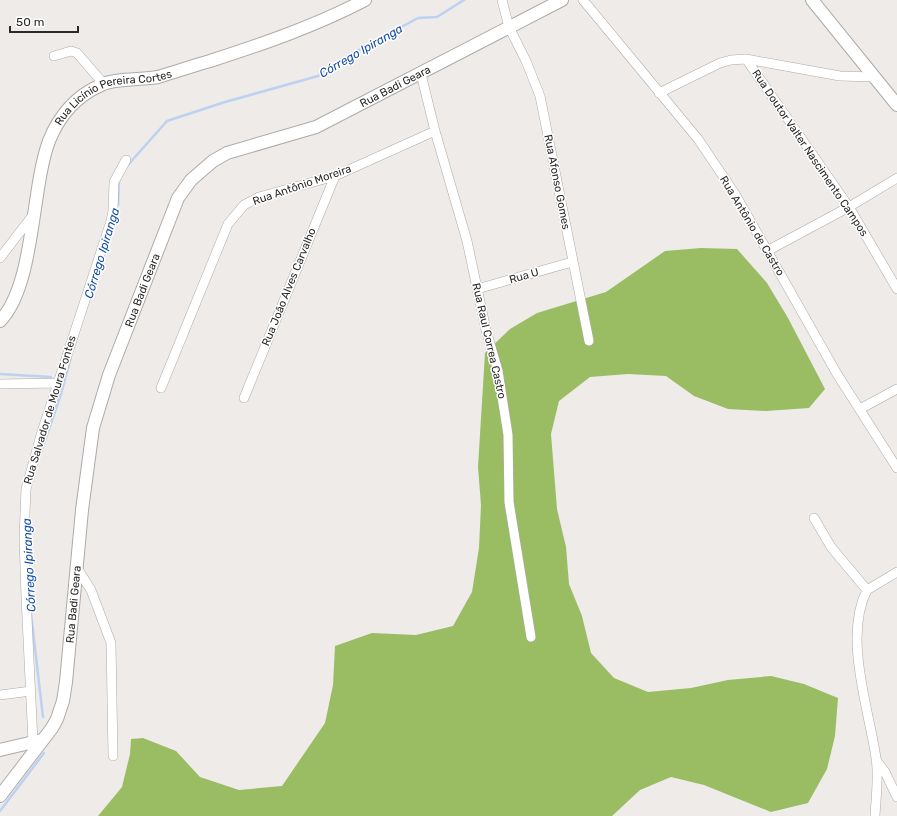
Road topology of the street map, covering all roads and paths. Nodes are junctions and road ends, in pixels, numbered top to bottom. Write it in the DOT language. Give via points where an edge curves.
graph roads {
  1 [pos="365,0"];
  2 [pos="502,0"];
  3 [pos="562,0"];
  4 [pos="583,0"];
  5 [pos="812,0"];
  6 [pos="509,28"];
  7 [pos="54,56"];
  8 [pos="746,59"];
  9 [pos="421,74"];
  10 [pos="874,77"];
  11 [pos="103,84"];
  12 [pos="659,93"];
  13 [pos="897,105"];
  14 [pos="435,131"];
  15 [pos="126,160"];
  16 [pos="335,176"];
  17 [pos="897,178"];
  18 [pos="849,207"];
  19 [pos="33,215"];
  20 [pos="767,251"];
  21 [pos="0,258"];
  22 [pos="572,262"];
  23 [pos="897,289"];
  24 [pos="477,290"];
  25 [pos="0,321"];
  26 [pos="588,341"];
  27 [pos="58,383"];
  28 [pos="0,384"];
  29 [pos="161,388"];
  30 [pos="897,389"];
  31 [pos="244,398"];
  32 [pos="860,409"];
  33 [pos="897,468"];
  34 [pos="814,518"];
  35 [pos="77,568"];
  36 [pos="897,572"];
  37 [pos="867,590"];
  38 [pos="531,637"];
  39 [pos="31,692"];
  40 [pos="0,694"];
  41 [pos="38,741"];
  42 [pos="0,750"];
  43 [pos="113,756"];
  44 [pos="876,760"];
  45 [pos="0,796"];
  46 [pos="897,797"];
  47 [pos="875,816"];
  1 -- 11 [label="street, Rua Licínio Pereira Cortes" via="328,19 262,45 157,77"];
  2 -- 6 [label="street, Rua Afonso Gomes"];
  3 -- 6 [label="street, Rua Badi Geara"];
  4 -- 12 [label="street, Rua Antônio de Castro"];
  5 -- 10 [label="street"];
  6 -- 9 [label="street, Rua Badi Geara"];
  6 -- 22 [label="street, Rua Afonso Gomes" via="526,60 540,96"];
  7 -- 11 [label="street" via="71,51 77,53"];
  8 -- 10 [label="street" via="840,76"];
  8 -- 12 [label="street" via="720,63"];
  8 -- 18 [label="street, Rua Doutor Valter Nascimento Campos"];
  9 -- 14 [label="street, Rua Raul Correa Castro"];
  9 -- 35 [label="street, Rua Badi Geara" via="316,127 227,153 191,180 178,198 109,375 93,428"];
  10 -- 13 [label="street"];
  11 -- 19 [label="street, Rua Licínio Pereira Cortes" via="76,100 54,130"];
  12 -- 20 [label="street, Rua Antônio de Castro" via="706,151 735,194"];
  14 -- 16 [label="street, Rua Antônio Moreira"];
  14 -- 24 [label="street, Rua Raul Correa Castro" via="468,248"];
  15 -- 27 [label="street, Rua Salvador de Moura Fontes" via="114,182 111,221"];
  16 -- 29 [label="street, Rua Antônio Moreira" via="259,197 236,213 228,224"];
  16 -- 31 [label="street, Rua João Alves Carvalho"];
  17 -- 18 [label="street"];
  18 -- 20 [label="street"];
  18 -- 23 [label="street, Rua Doutor Valter Nascimento Campos"];
  19 -- 21 [label="street"];
  19 -- 25 [label="street, Rua Licínio Pereira Cortes" via="24,272 16,297"];
  20 -- 32 [label="street, Rua Antônio de Castro"];
  22 -- 24 [label="street, Rua U"];
  22 -- 26 [label="street, Rua Afonso Gomes"];
  24 -- 38 [label="street, Rua Raul Correa Castro" via="503,395 508,435 509,502"];
  27 -- 28 [label="street"];
  27 -- 39 [label="street, Rua Salvador de Moura Fontes" via="37,448 24,502"];
  30 -- 32 [label="street"];
  32 -- 33 [label="street, Rua Antônio de Castro"];
  34 -- 37 [label="street" via="831,547"];
  35 -- 41 [label="street, Rua Badi Geara" via="63,701 57,719"];
  35 -- 43 [label="street" via="90,590 111,643"];
  36 -- 37 [label="street"];
  37 -- 44 [label="street" via="859,609 858,645 860,679"];
  39 -- 40 [label="street"];
  39 -- 41 [label="street, Rua Salvador de Moura Fontes"];
  41 -- 42 [label="street"];
  41 -- 45 [label="street, Rua Badi Geara"];
  44 -- 46 [label="street"];
  44 -- 47 [label="street"];
}
